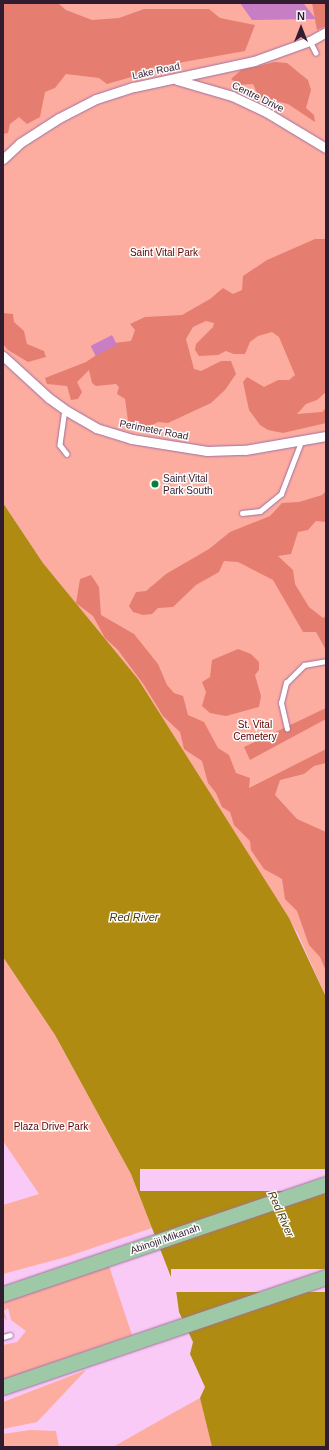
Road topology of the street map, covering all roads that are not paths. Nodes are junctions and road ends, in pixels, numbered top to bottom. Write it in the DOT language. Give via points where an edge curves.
graph roads {
  1 [pos="326,32"];
  2 [pos="310,41"];
  3 [pos="316,53"];
  4 [pos="175,79"];
  5 [pos="326,148"];
  6 [pos="3,159"];
  7 [pos="3,356"];
  8 [pos="64,409"];
  9 [pos="326,436"];
  10 [pos="301,442"];
  11 [pos="67,454"];
  12 [pos="242,513"];
  13 [pos="326,661"];
  14 [pos="287,729"];
  15 [pos="326,1184"];
  16 [pos="326,1277"];
  17 [pos="47,1279"];
  18 [pos="3,1290"];
  19 [pos="3,1294"];
  20 [pos="10,1336"];
  21 [pos="3,1337"];
  22 [pos="3,1387"];
  1 -- 2 [label="street, Lake Road"];
  2 -- 3 [label="lane"];
  2 -- 4 [label="street, Lake Road" via="254,61"];
  4 -- 5 [label="street, Centre Drive" via="232,96 266,112"];
  4 -- 6 [label="street, Lake Road" via="134,87 96,99 59,118 20,143"];
  7 -- 8 [label="street, Perimeter Road"];
  8 -- 10 [label="street, Perimeter Road" via="96,428 132,439 169,446 206,451 245,450"];
  8 -- 11 [label="lane" via="60,445"];
  9 -- 10 [label="street, Perimeter Road"];
  10 -- 12 [label="lane" via="281,494 260,511"];
  13 -- 14 [label="lane" via="304,665 286,683 281,703"];
  15 -- 17 [label="main road, Abinojii Mikanah"];
  16 -- 22 [label="main road"];
  17 -- 18 [label="main road"];
  17 -- 19 [label="main road, Abinojii Mikanah"];
  20 -- 21 [label="lane"];
}
